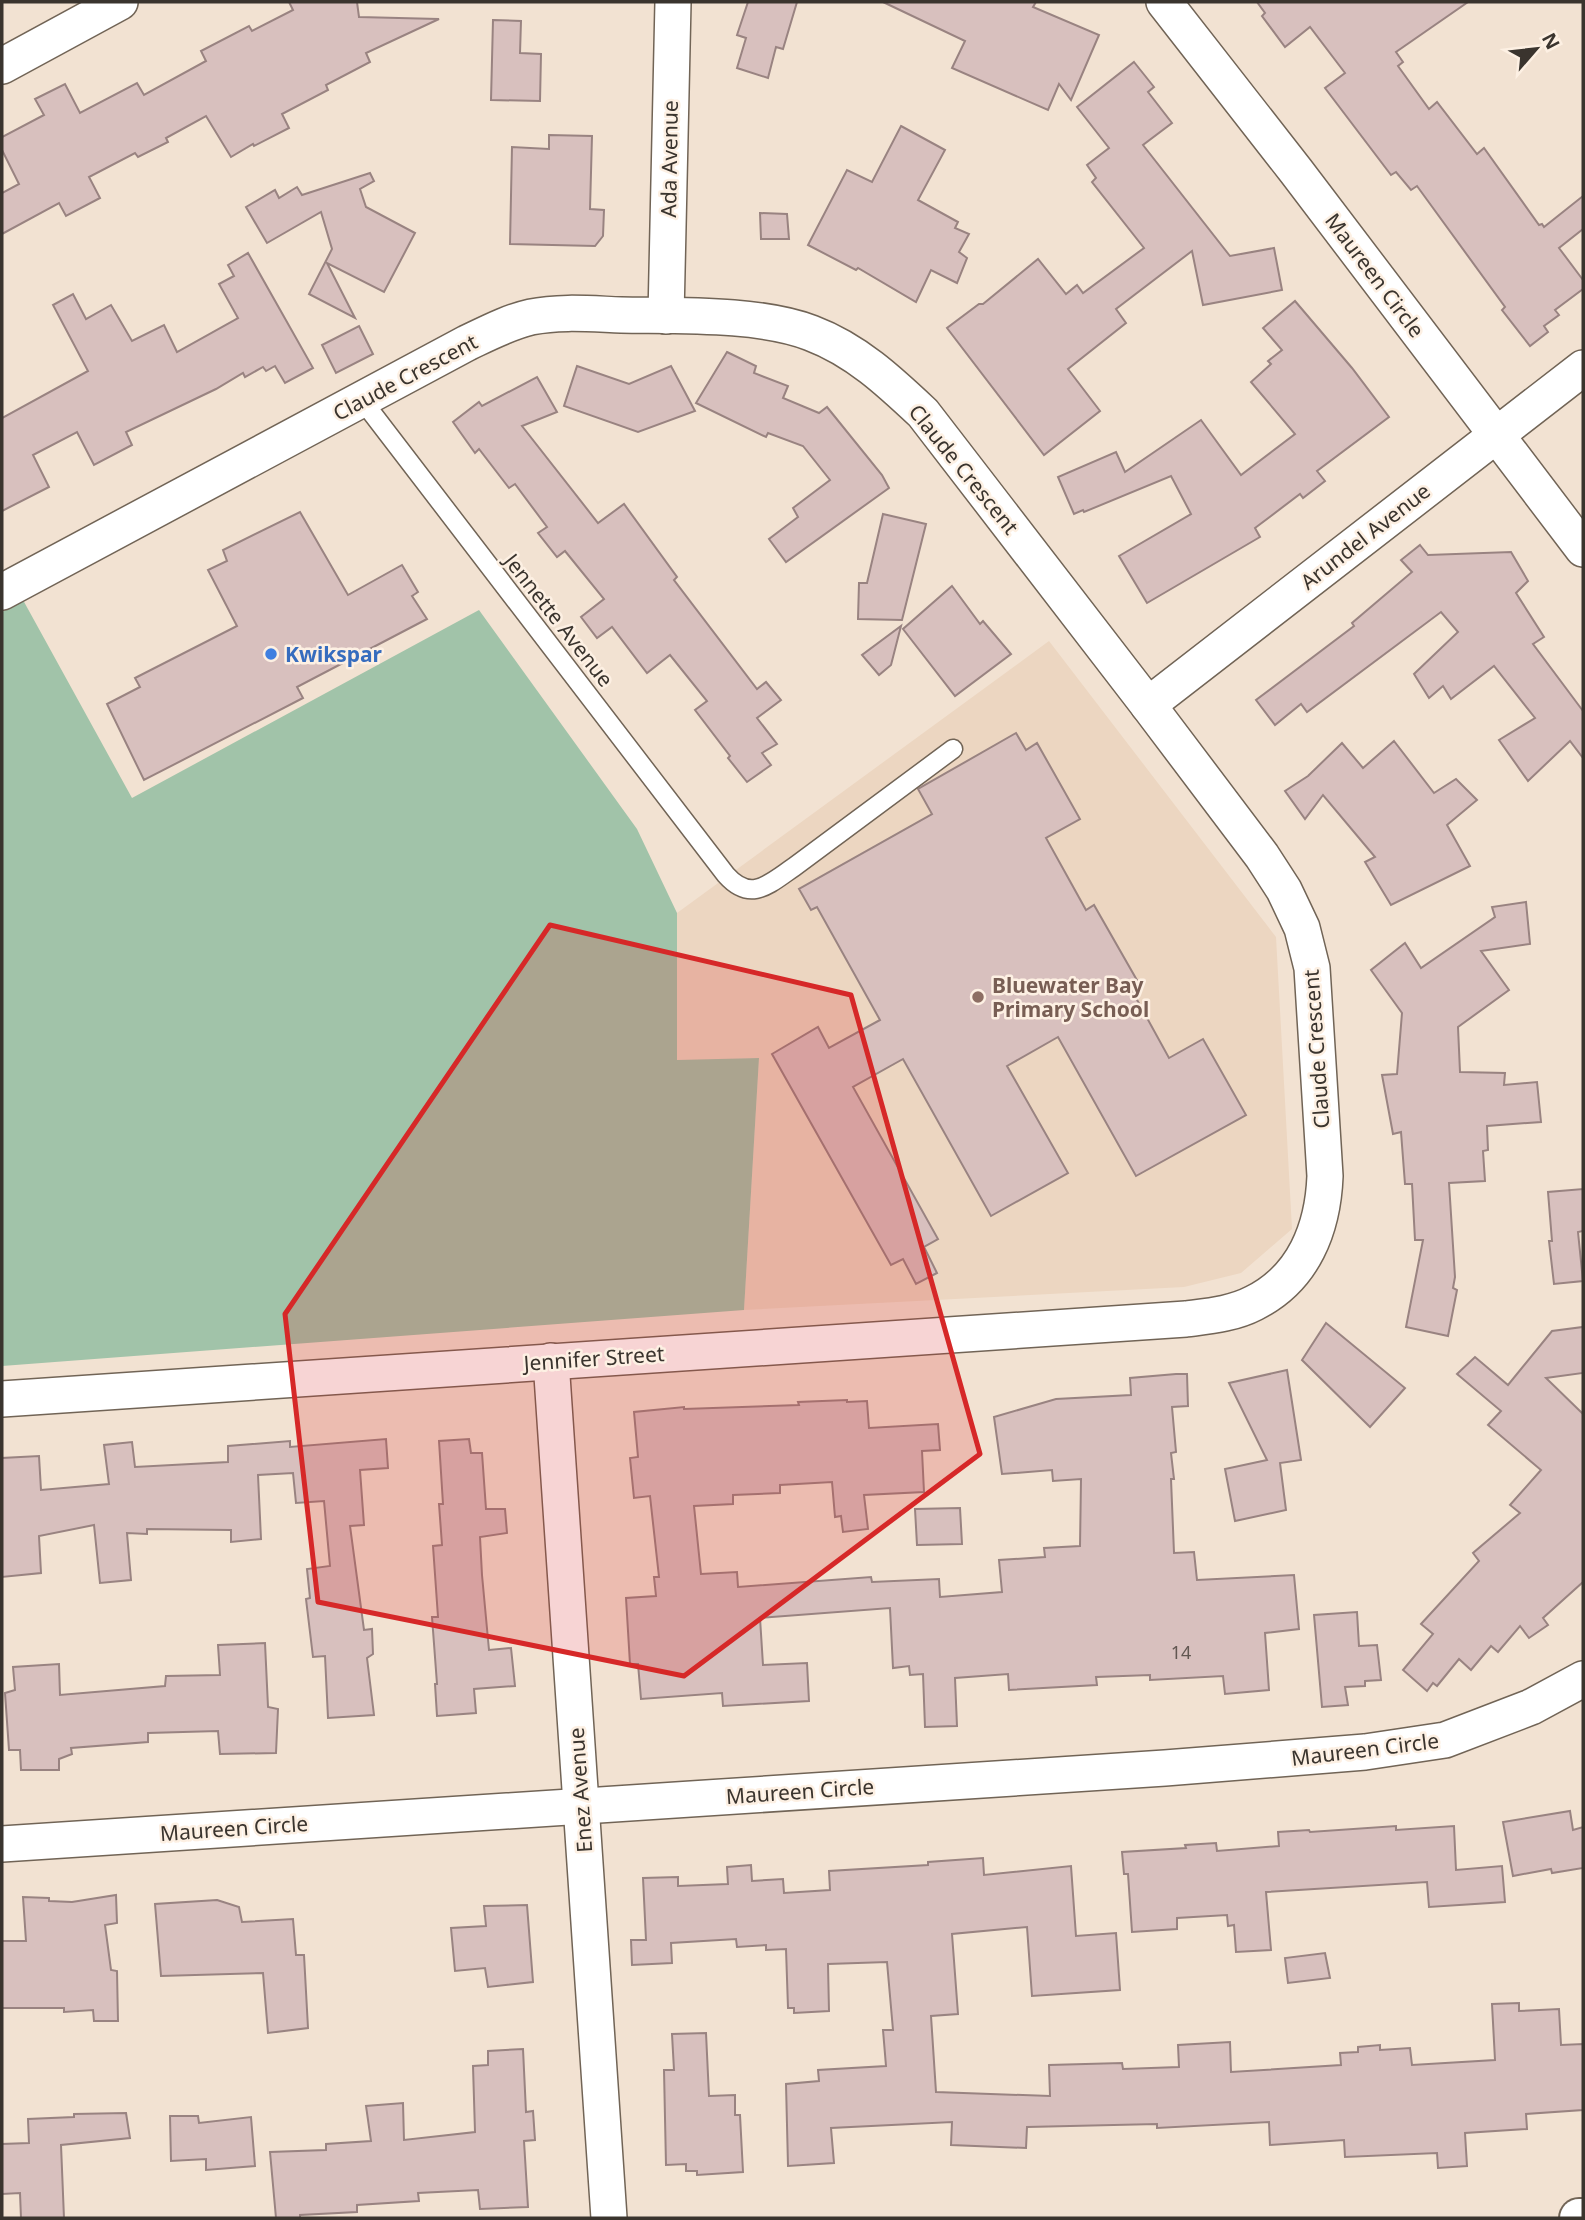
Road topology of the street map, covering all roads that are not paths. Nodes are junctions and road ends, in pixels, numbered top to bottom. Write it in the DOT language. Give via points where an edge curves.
graph roads {
  1 [pos="120,2"];
  2 [pos="673,2"];
  3 [pos="1164,2"];
  4 [pos="2,66"];
  5 [pos="666,316"];
  6 [pos="1583,368"];
  7 [pos="362,400"];
  8 [pos="1496,434"];
  9 [pos="1583,549"];
  10 [pos="2,592"];
  11 [pos="1148,705"];
  12 [pos="953,750"];
  13 [pos="1186,1319"];
  14 [pos="551,1361"];
  15 [pos="2,1399"];
  16 [pos="1583,1679"];
  17 [pos="581,1805"];
  18 [pos="2,1844"];
  19 [pos="609,2218"];
  1 -- 4 [label="street"];
  2 -- 5 [label="street, Ada Avenue"];
  3 -- 8 [label="street, Maureen Circle"];
  5 -- 7 [label="street, Claude Crescent" via="531,317 467,343"];
  5 -- 11 [label="street, Claude Crescent" via="771,322 811,333 882,374 923,413"];
  6 -- 8 [label="street, Arundel Avenue"];
  7 -- 10 [label="street, Claude Crescent"];
  7 -- 12 [label="lane, Jennette Avenue" via="737,886 762,887 794,867"];
  8 -- 9 [label="street, Maureen Circle"];
  8 -- 11 [label="street, Arundel Avenue"];
  11 -- 13 [label="street, Claude Crescent" via="1284,890 1302,928 1312,968 1316,1022 1325,1176 1315,1236 1297,1267 1254,1303 1222,1315"];
  13 -- 14 [label="street, Jennifer Street"];
  14 -- 15 [label="street, Jennifer Street"];
  14 -- 17 [label="street, Enez Avenue"];
  16 -- 17 [label="street, Maureen Circle" via="1477,1730 1405,1748"];
  17 -- 18 [label="street, Maureen Circle"];
  17 -- 19 [label="street, Enez Avenue"];
}
